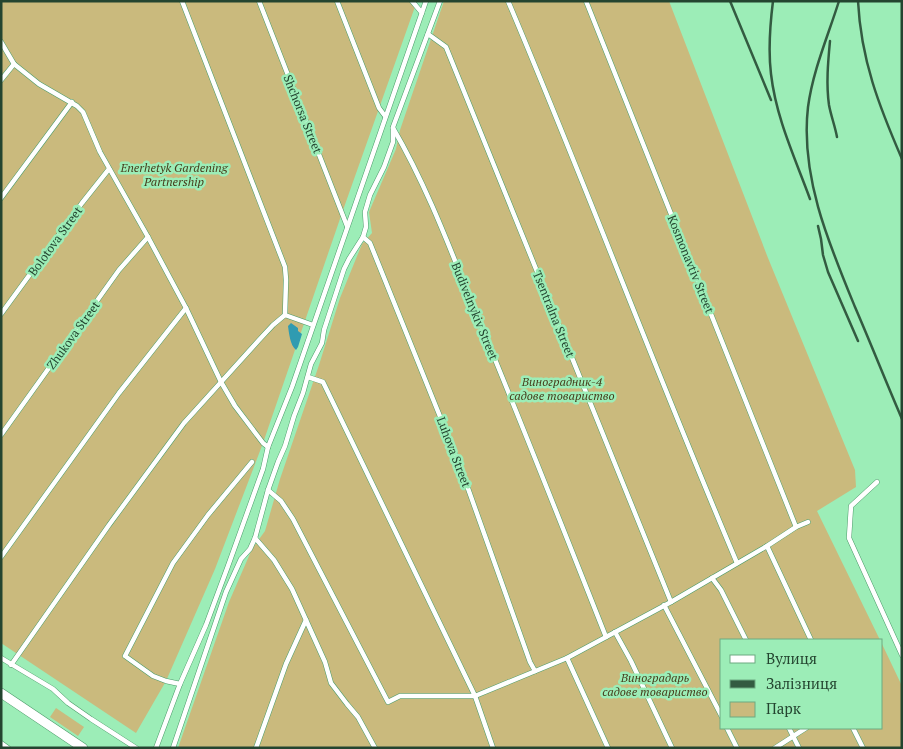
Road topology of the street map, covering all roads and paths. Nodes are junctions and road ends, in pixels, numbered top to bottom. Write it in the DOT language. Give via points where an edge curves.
graph roads {
  1 [pos="182,1"];
  2 [pos="259,1"];
  3 [pos="337,1"];
  4 [pos="412,1"];
  5 [pos="426,1"];
  6 [pos="440,1"];
  7 [pos="508,1"];
  8 [pos="586,1"];
  9 [pos="422,13"];
  10 [pos="428,34"];
  11 [pos="1,42"];
  12 [pos="14,64"];
  13 [pos="1,80"];
  14 [pos="72,102"];
  15 [pos="385,116"];
  16 [pos="393,127"];
  17 [pos="109,168"];
  18 [pos="1,198"];
  19 [pos="347,227"];
  20 [pos="148,237"];
  21 [pos="363,238"];
  22 [pos="186,308"];
  23 [pos="1,314"];
  24 [pos="285,315"];
  25 [pos="313,325"];
  26 [pos="308,377"];
  27 [pos="221,382"];
  28 [pos="1,435"];
  29 [pos="268,447"];
  30 [pos="252,462"];
  31 [pos="877,482"];
  32 [pos="268,490"];
  33 [pos="808,522"];
  34 [pos="796,527"];
  35 [pos="255,538"];
  36 [pos="767,546"];
  37 [pos="1,557"];
  38 [pos="737,563"];
  39 [pos="712,578"];
  40 [pos="670,602"];
  41 [pos="664,605"];
  42 [pos="306,620"];
  43 [pos="615,632"];
  44 [pos="606,637"];
  45 [pos="746,639"];
  46 [pos="812,639"];
  47 [pos="902,655"];
  48 [pos="1,658"];
  49 [pos="567,658"];
  50 [pos="11,665"];
  51 [pos="535,671"];
  52 [pos="180,684"];
  53 [pos="1,693"];
  54 [pos="475,696"];
  55 [pos="720,713"];
  56 [pos="728,729"];
  57 [pos="790,729"];
  58 [pos="804,729"];
  59 [pos="854,729"];
  60 [pos="793,736"];
  61 [pos="1,743"];
  62 [pos="8,748"];
  63 [pos="83,748"];
  64 [pos="136,748"];
  65 [pos="156,748"];
  66 [pos="173,748"];
  67 [pos="256,748"];
  68 [pos="375,748"];
  69 [pos="493,748"];
  70 [pos="608,748"];
  71 [pos="672,748"];
  72 [pos="738,748"];
  73 [pos="775,748"];
  74 [pos="799,748"];
  75 [pos="863,748"];
  1 -- 24 [label="lane" via="285,267"];
  2 -- 19 [label="lane, Shchorsa Street"];
  3 -- 15 [label="lane"];
  4 -- 9 [label="lane"];
  5 -- 9 [label="lane"];
  6 -- 10 [label="lane"];
  7 -- 38 [label="lane"];
  8 -- 34 [label="lane, Kosmonavtiv Street"];
  9 -- 15 [label="lane"];
  10 -- 16 [label="lane"];
  10 -- 40 [label="lane, Tsentralna Street" via="446,47"];
  11 -- 12 [label="lane"];
  12 -- 13 [label="lane"];
  12 -- 14 [label="lane" via="39,84"];
  14 -- 17 [label="lane" via="82,112"];
  14 -- 18 [label="lane"];
  15 -- 19 [label="lane"];
  16 -- 21 [label="lane" via="393,142 365,212"];
  16 -- 44 [label="lane, Budivelnykiv Street" via="426,191"];
  17 -- 20 [label="lane"];
  17 -- 23 [label="lane, Bolotova Street"];
  19 -- 25 [label="lane"];
  20 -- 22 [label="lane"];
  20 -- 28 [label="lane, Zhukova Street" via="120,270"];
  21 -- 26 [label="lane" via="344,269 322,343"];
  21 -- 51 [label="lane, Luhova Street" via="370,243 460,466"];
  22 -- 27 [label="lane"];
  22 -- 37 [label="lane" via="118,393"];
  24 -- 25 [label="lane"];
  24 -- 27 [label="lane"];
  25 -- 29 [label="lane"];
  26 -- 32 [label="lane"];
  26 -- 54 [label="lane" via="323,382"];
  27 -- 29 [label="lane" via="235,406"];
  27 -- 50 [label="lane" via="184,423"];
  29 -- 52 [label="lane" via="228,566"];
  30 -- 52 [label="lane" via="173,563 125,656 153,676"];
  31 -- 47 [label="lane" via="851,506 849,538"];
  32 -- 35 [label="lane"];
  32 -- 54 [label="lane" via="293,518 388,702 400,696"];
  33 -- 34 [label="lane"];
  34 -- 36 [label="lane"];
  35 -- 42 [label="lane" via="283,574"];
  35 -- 66 [label="lane" via="226,592"];
  36 -- 38 [label="lane"];
  36 -- 46 [label="lane"];
  38 -- 39 [label="lane"];
  39 -- 40 [label="lane"];
  39 -- 45 [label="lane"];
  40 -- 41 [label="lane"];
  41 -- 43 [label="lane"];
  41 -- 55 [label="lane"];
  42 -- 67 [label="lane" via="286,664"];
  42 -- 68 [label="lane" via="331,683 358,717"];
  43 -- 44 [label="lane"];
  43 -- 71 [label="lane"];
  44 -- 49 [label="lane"];
  48 -- 50 [label="lane"];
  49 -- 51 [label="lane"];
  49 -- 70 [label="lane"];
  50 -- 64 [label="lane" via="52,689"];
  51 -- 54 [label="lane"];
  52 -- 65 [label="lane"];
  53 -- 63 [label="street"];
  54 -- 69 [label="lane"];
  56 -- 72 [label="lane"];
  57 -- 60 [label="lane"];
  58 -- 60 [label="lane"];
  59 -- 75 [label="lane"];
  60 -- 73 [label="lane"];
  60 -- 74 [label="lane"];
  61 -- 62 [label="lane"];
}
